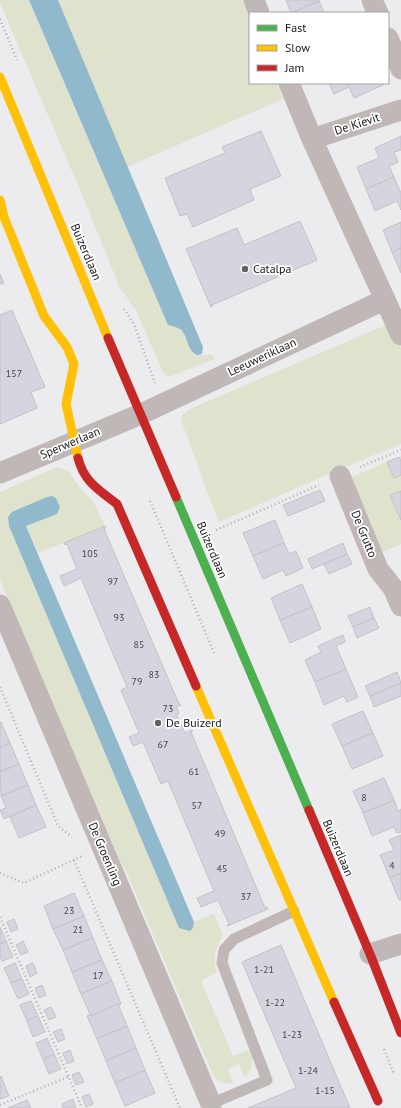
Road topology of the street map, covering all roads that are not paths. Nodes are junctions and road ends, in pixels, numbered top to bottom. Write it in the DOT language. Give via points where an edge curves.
graph roads {
  1 [pos="254,0"];
  2 [pos="372,0"];
  3 [pos="259,12"];
  4 [pos="378,12"];
  5 [pos="389,40"];
  6 [pos="401,69"];
  7 [pos="0,76"];
  8 [pos="289,84"];
  9 [pos="401,110"];
  10 [pos="312,139"];
  11 [pos="0,200"];
  12 [pos="384,300"];
  13 [pos="401,335"];
  14 [pos="141,414"];
  15 [pos="74,442"];
  16 [pos="0,473"];
  17 [pos="340,476"];
  18 [pos="398,593"];
  19 [pos="0,605"];
  20 [pos="294,911"];
  21 [pos="401,944"];
  22 [pos="370,954"];
  23 [pos="401,1033"];
  24 [pos="378,1101"];
  25 [pos="206,1106"];
  1 -- 3 [label="street"];
  2 -- 4 [label="street"];
  5 -- 6 [label="street"];
  7 -- 14 [label="street, Buizerdlaan"];
  8 -- 10 [label="street"];
  9 -- 10 [label="street, De Kievit"];
  10 -- 12 [label="street"];
  11 -- 15 [label="street" via="4,217 44,316 67,347 74,364 66,404"];
  12 -- 13 [label="street"];
  12 -- 14 [label="street, Leeuweriklaan"];
  14 -- 15 [label="street, Sperwerlaan"];
  14 -- 22 [label="street, Buizerdlaan"];
  15 -- 16 [label="street, Sperwerlaan"];
  15 -- 20 [label="street" via="81,470 92,485 117,504"];
  17 -- 18 [label="street, De Grutto" via="378,569"];
  19 -- 25 [label="street, De Groenling" via="96,850"];
  20 -- 24 [label="street"];
  20 -- 25 [label="lane" via="234,939 224,950 222,963 267,1080"];
  21 -- 22 [label="street"];
  22 -- 23 [label="street, Buizerdlaan"];
}
